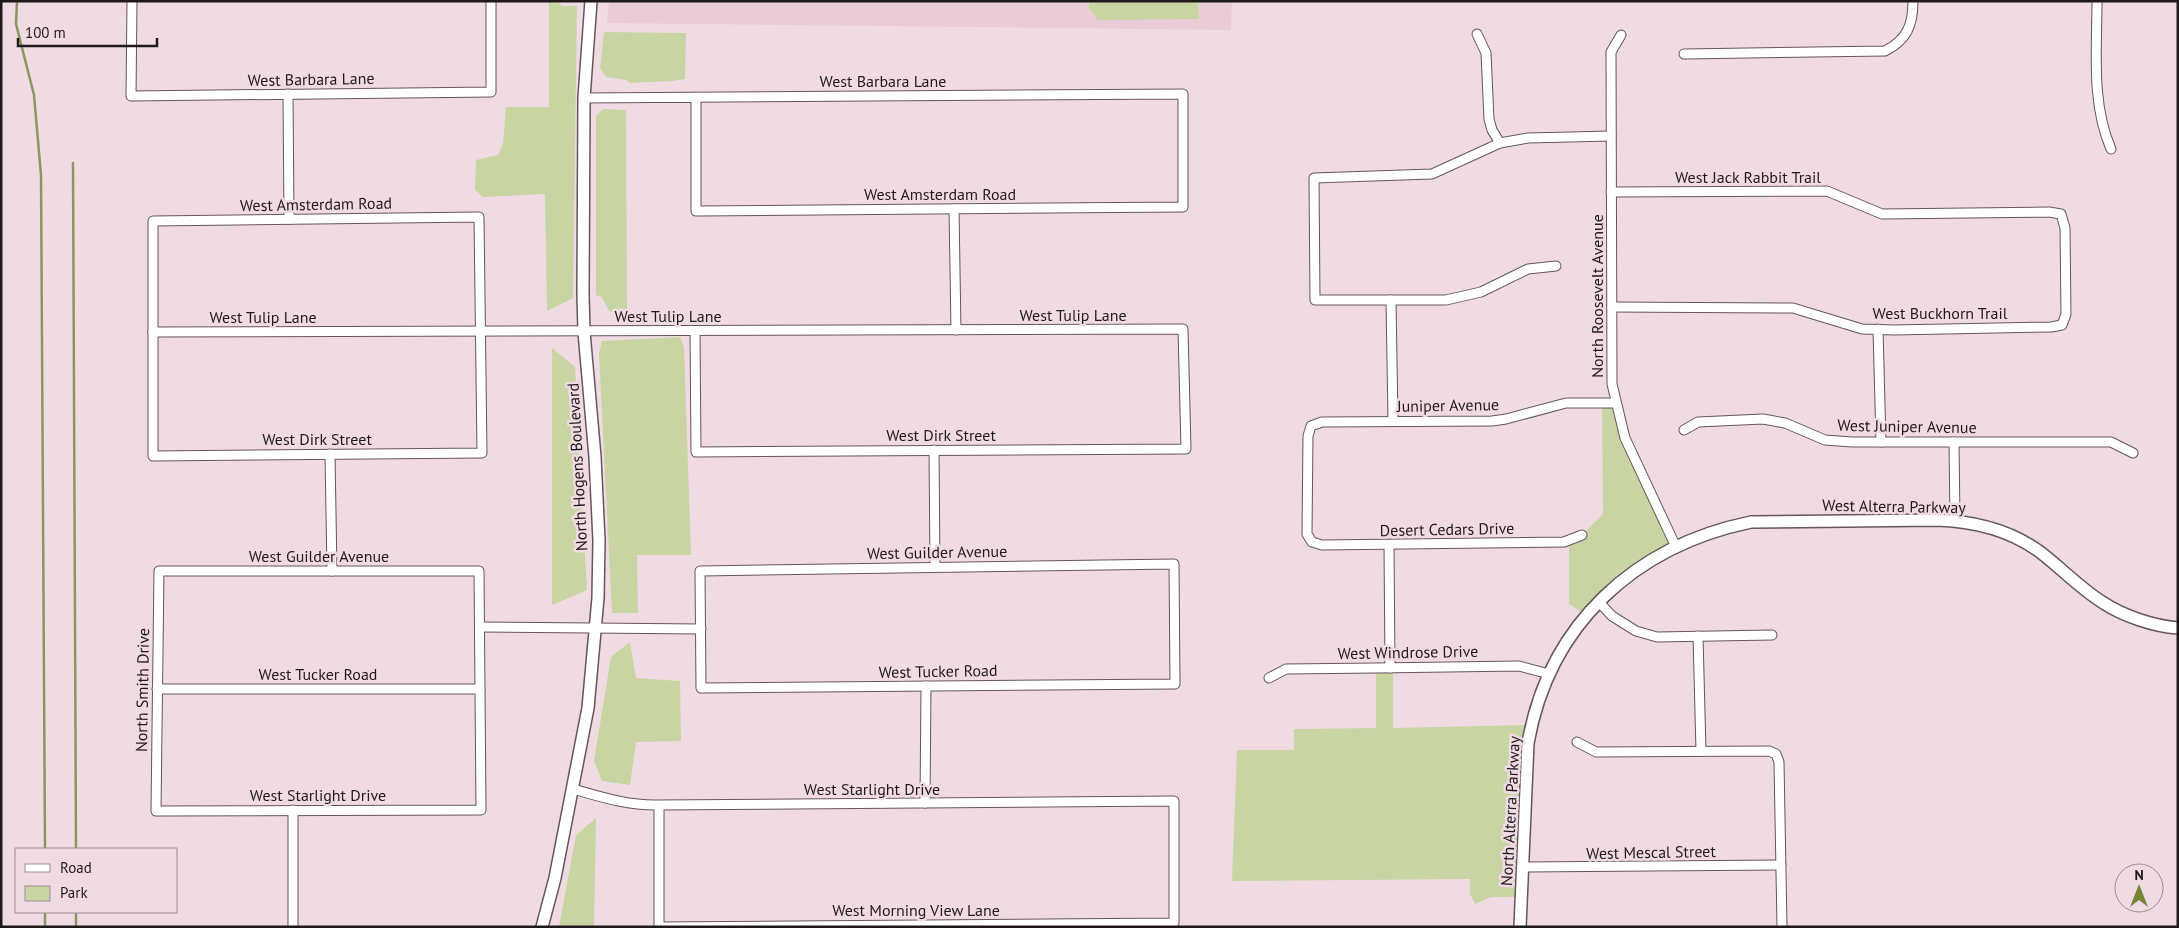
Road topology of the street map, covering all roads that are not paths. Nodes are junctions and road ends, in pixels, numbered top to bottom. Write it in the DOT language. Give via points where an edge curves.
graph roads {
  1 [pos="132,1"];
  2 [pos="491,1"];
  3 [pos="591,1"];
  4 [pos="1913,1"];
  5 [pos="2097,1"];
  6 [pos="1477,34"];
  7 [pos="1620,35"];
  8 [pos="1684,54"];
  9 [pos="288,94"];
  10 [pos="696,97"];
  11 [pos="584,98"];
  12 [pos="1611,136"];
  13 [pos="1500,143"];
  14 [pos="2111,149"];
  15 [pos="1611,192"];
  16 [pos="1183,207"];
  17 [pos="954,209"];
  18 [pos="289,219"];
  19 [pos="1556,266"];
  20 [pos="1391,300"];
  21 [pos="1612,307"];
  22 [pos="2062,325"];
  23 [pos="1878,329"];
  24 [pos="956,330"];
  25 [pos="480,331"];
  26 [pos="695,331"];
  27 [pos="153,332"];
  28 [pos="584,332"];
  29 [pos="1615,403"];
  30 [pos="1393,422"];
  31 [pos="1684,430"];
  32 [pos="1881,442"];
  33 [pos="1954,442"];
  34 [pos="1186,449"];
  35 [pos="934,450"];
  36 [pos="2133,453"];
  37 [pos="330,454"];
  38 [pos="1955,521"];
  39 [pos="1582,535"];
  40 [pos="1312,542"];
  41 [pos="1390,545"];
  42 [pos="1676,547"];
  43 [pos="935,568"];
  44 [pos="159,570"];
  45 [pos="332,571"];
  46 [pos="1598,602"];
  47 [pos="480,627"];
  48 [pos="596,628"];
  49 [pos="2178,628"];
  50 [pos="701,629"];
  51 [pos="1772,635"];
  52 [pos="1698,636"];
  53 [pos="1390,668"];
  54 [pos="1548,674"];
  55 [pos="1269,678"];
  56 [pos="1175,684"];
  57 [pos="926,686"];
  58 [pos="157,689"];
  59 [pos="480,689"];
  60 [pos="1577,742"];
  61 [pos="1701,751"];
  62 [pos="572,789"];
  63 [pos="925,803"];
  64 [pos="659,805"];
  65 [pos="293,810"];
  66 [pos="156,811"];
  67 [pos="1781,865"];
  68 [pos="1522,867"];
  69 [pos="1174,923"];
  70 [pos="940,926"];
  71 [pos="293,927"];
  72 [pos="542,927"];
  73 [pos="659,927"];
  74 [pos="1520,927"];
  75 [pos="1782,927"];
  1 -- 9 [label="street, West Barbara Lane" via="132,96"];
  2 -- 9 [label="street, West Barbara Lane" via="491,92"];
  3 -- 11 [label="street, North Hogens Boulevard"];
  4 -- 8 [label="street" via="1912,21 1904,38 1894,47 1878,52"];
  5 -- 14 [label="street" via="2099,103 2102,125"];
  6 -- 13 [label="street" via="1486,53 1489,118"];
  7 -- 12 [label="street, North Roosevelt Avenue" via="1611,52"];
  9 -- 18 [label="street"];
  10 -- 11 [label="street, West Barbara Lane"];
  10 -- 16 [label="street, West Barbara Lane" via="1183,94"];
  10 -- 17 [label="street, West Amsterdam Road" via="696,211"];
  11 -- 28 [label="street, North Hogens Boulevard"];
  12 -- 13 [label="street" via="1528,138"];
  12 -- 15 [label="street, North Roosevelt Avenue"];
  13 -- 20 [label="street" via="1432,174 1314,178 1315,300"];
  15 -- 21 [label="street, North Roosevelt Avenue"];
  15 -- 22 [label="street, West Jack Rabbit Trail" via="1827,191 1882,214 2061,214 2065,228 2066,314"];
  16 -- 17 [label="street, West Amsterdam Road"];
  17 -- 24 [label="street"];
  18 -- 25 [label="street, West Amsterdam Road" via="479,217"];
  18 -- 27 [label="street, West Amsterdam Road" via="153,221"];
  19 -- 20 [label="street" via="1528,269 1481,292 1446,300"];
  20 -- 30 [label="street"];
  21 -- 23 [label="street, West Buckhorn Trail" via="1793,308 1862,329"];
  21 -- 29 [label="street, North Roosevelt Avenue"];
  22 -- 23 [label="street, West Buckhorn Trail"];
  23 -- 32 [label="street"];
  24 -- 26 [label="street, West Tulip Lane"];
  24 -- 34 [label="street, West Tulip Lane" via="1183,329"];
  25 -- 27 [label="street, West Tulip Lane"];
  25 -- 28 [label="street, West Tulip Lane"];
  25 -- 37 [label="street, West Dirk Street" via="482,453"];
  26 -- 28 [label="street, West Tulip Lane"];
  26 -- 35 [label="street, West Dirk Street" via="696,452"];
  27 -- 37 [label="street, West Dirk Street" via="153,456"];
  28 -- 48 [label="street, North Hogens Boulevard" via="599,540"];
  29 -- 30 [label="street, Juniper Avenue" via="1566,403 1492,421"];
  29 -- 42 [label="street, North Roosevelt Avenue" via="1625,438"];
  30 -- 40 [label="street, Juniper Avenue" via="1322,422 1311,426 1308,436 1307,534"];
  31 -- 32 [label="street, West Juniper Avenue" via="1698,422 1763,419 1785,423 1825,440"];
  32 -- 33 [label="street, West Juniper Avenue"];
  33 -- 36 [label="street, West Juniper Avenue" via="2111,442"];
  33 -- 38 [label="street"];
  34 -- 35 [label="street, West Dirk Street"];
  35 -- 43 [label="street"];
  37 -- 45 [label="street"];
  38 -- 42 [label="street, West Alterra Parkway" via="1751,522 1727,527"];
  38 -- 49 [label="street, West Alterra Parkway" via="2015,537 2103,603 2134,617"];
  39 -- 41 [label="street, Desert Cedars Drive" via="1564,542"];
  40 -- 41 [label="street, Desert Cedars Drive" via="1322,546"];
  41 -- 53 [label="street"];
  42 -- 46 [label="street, North Alterra Parkway" via="1649,561"];
  43 -- 50 [label="street, West Guilder Avenue" via="700,570"];
  43 -- 56 [label="street, West Guilder Avenue" via="1174,564"];
  44 -- 45 [label="street, West Guilder Avenue"];
  44 -- 58 [label="street, North Smith Drive"];
  45 -- 47 [label="street, West Guilder Avenue" via="480,570"];
  46 -- 52 [label="street" via="1612,616 1636,631 1657,637"];
  46 -- 54 [label="street, North Alterra Parkway" via="1560,651"];
  47 -- 48 [label="street"];
  47 -- 59 [label="street"];
  48 -- 50 [label="street"];
  48 -- 62 [label="street, North Hogens Boulevard" via="588,708"];
  50 -- 57 [label="street, West Tucker Road" via="701,688"];
  51 -- 52 [label="street"];
  52 -- 61 [label="street"];
  53 -- 54 [label="street, West Windrose Drive" via="1518,666"];
  53 -- 55 [label="street, West Windrose Drive" via="1286,669"];
  54 -- 68 [label="street, North Alterra Parkway" via="1528,743"];
  56 -- 57 [label="street, West Tucker Road"];
  57 -- 63 [label="street"];
  58 -- 59 [label="street, West Tucker Road"];
  58 -- 66 [label="street, North Smith Drive"];
  59 -- 65 [label="street, West Starlight Drive" via="481,810"];
  60 -- 61 [label="street" via="1596,752"];
  61 -- 67 [label="street" via="1769,751 1776,754 1779,762"];
  62 -- 64 [label="street, West Starlight Drive" via="612,801"];
  62 -- 72 [label="street, North Hogens Boulevard"];
  63 -- 64 [label="street, West Starlight Drive"];
  63 -- 69 [label="street, West Starlight Drive" via="1174,801"];
  64 -- 73 [label="street"];
  65 -- 66 [label="street, West Starlight Drive"];
  65 -- 71 [label="street"];
  67 -- 68 [label="street, West Mescal Street"];
  67 -- 75 [label="street"];
  68 -- 74 [label="street, North Alterra Parkway"];
  69 -- 70 [label="street, West Morning View Lane"];
  70 -- 73 [label="street, West Morning View Lane"];
}
